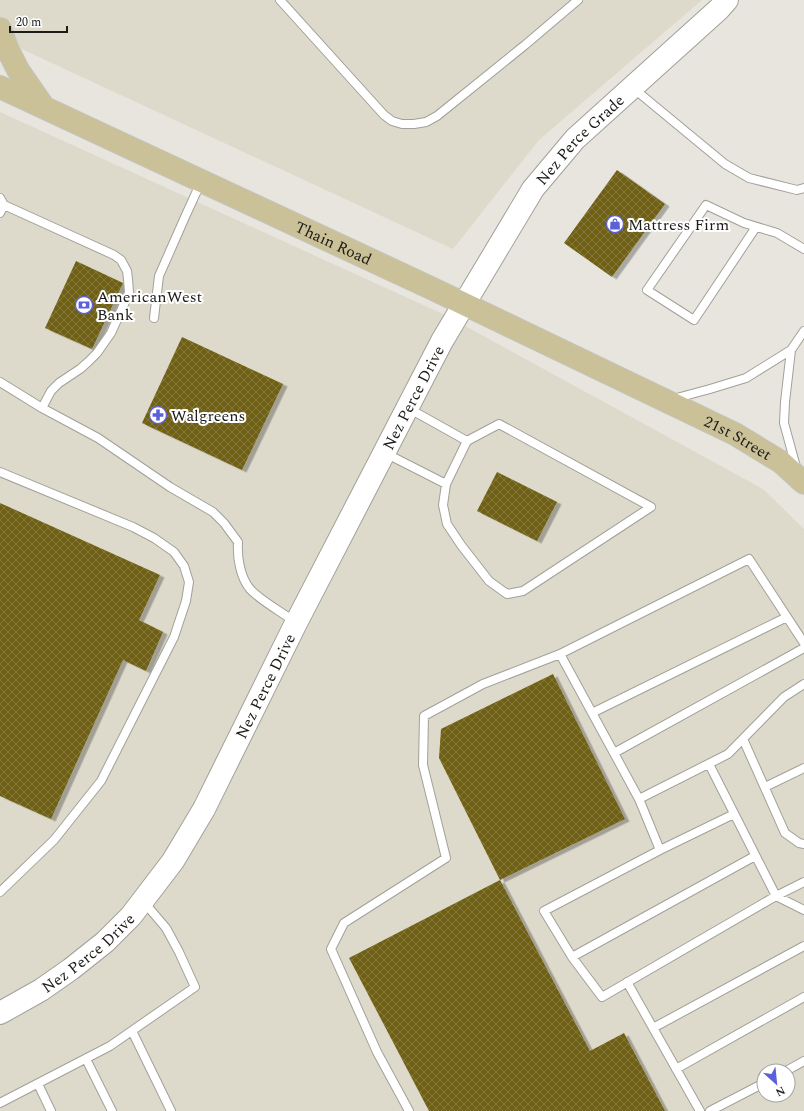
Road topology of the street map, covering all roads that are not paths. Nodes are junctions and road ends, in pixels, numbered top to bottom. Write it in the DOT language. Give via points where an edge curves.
graph roads {
  1 [pos="280,0"];
  2 [pos="578,0"];
  3 [pos="727,0"];
  4 [pos="0,29"];
  5 [pos="0,87"];
  6 [pos="632,88"];
  7 [pos="44,107"];
  8 [pos="202,181"];
  9 [pos="804,188"];
  10 [pos="1,206"];
  11 [pos="756,227"];
  12 [pos="804,249"];
  13 [pos="463,304"];
  14 [pos="154,318"];
  15 [pos="804,332"];
  16 [pos="791,350"];
  17 [pos="0,382"];
  18 [pos="666,401"];
  19 [pos="407,407"];
  20 [pos="42,408"];
  21 [pos="467,441"];
  22 [pos="384,452"];
  23 [pos="0,472"];
  24 [pos="801,480"];
  25 [pos="446,484"];
  26 [pos="787,617"];
  27 [pos="296,623"];
  28 [pos="804,643"];
  29 [pos="804,648"];
  30 [pos="560,654"];
  31 [pos="804,684"];
  32 [pos="592,713"];
  33 [pos="743,739"];
  34 [pos="614,753"];
  35 [pos="709,764"];
  36 [pos="804,768"];
  37 [pos="765,786"];
  38 [pos="639,799"];
  39 [pos="734,814"];
  40 [pos="804,844"];
  41 [pos="660,850"];
  42 [pos="755,856"];
  43 [pos="804,882"];
  44 [pos="0,892"];
  45 [pos="776,896"];
  46 [pos="143,901"];
  47 [pos="804,910"];
  48 [pos="804,946"];
  49 [pos="572,957"];
  50 [pos="627,982"];
  51 [pos="804,997"];
  52 [pos="0,1013"];
  53 [pos="653,1028"];
  54 [pos="132,1031"];
  55 [pos="86,1059"];
  56 [pos="676,1069"];
  57 [pos="38,1084"];
  58 [pos="756,1087"];
  59 [pos="0,1103"];
  60 [pos="51,1111"];
  61 [pos="112,1111"];
  62 [pos="170,1111"];
  63 [pos="409,1111"];
  64 [pos="700,1111"];
  65 [pos="710,1111"];
  1 -- 2 [label="lane" via="384,115 402,124 426,122 437,116"];
  3 -- 6 [label="street, Nez Perce Grade"];
  4 -- 7 [label="main road" via="18,70"];
  5 -- 7 [label="main road, Thain Road"];
  6 -- 9 [label="lane" via="725,164 749,178 797,190"];
  6 -- 13 [label="street, Nez Perce Grade" via="575,139 533,189"];
  7 -- 8 [label="main road, Thain Road"];
  8 -- 13 [label="main road, Thain Road"];
  8 -- 14 [label="lane" via="159,276"];
  10 -- 20 [label="lane" via="114,254 127,271 129,293 111,333 97,353 51,391"];
  11 -- 11 [label="lane" via="706,204 647,290 694,320"];
  11 -- 12 [label="lane" via="777,233"];
  13 -- 18 [label="main road, Thain Road"];
  13 -- 19 [label="street, Nez Perce Drive"];
  15 -- 16 [label="lane"];
  16 -- 18 [label="lane" via="746,378"];
  16 -- 24 [label="lane" via="784,402 784,423"];
  17 -- 20 [label="lane"];
  18 -- 24 [label="main road, 21st Street" via="735,434 781,462"];
  19 -- 21 [label="lane"];
  19 -- 22 [label="street, Nez Perce Drive"];
  20 -- 27 [label="lane" via="98,438 170,487 214,512 238,542 238,563 249,588"];
  21 -- 25 [label="lane"];
  21 -- 25 [label="lane" via="499,424 651,507 523,591 506,594 489,581 447,524 443,505"];
  22 -- 25 [label="lane"];
  22 -- 27 [label="street, Nez Perce Drive"];
  23 -- 44 [label="lane" via="154,538 174,552 184,566 189,582 186,601 174,637 100,781 54,840"];
  26 -- 28 [label="lane"];
  26 -- 30 [label="lane" via="749,559"];
  26 -- 32 [label="lane"];
  27 -- 46 [label="street, Nez Perce Drive" via="204,809 173,861"];
  29 -- 34 [label="lane"];
  30 -- 32 [label="lane"];
  30 -- 63 [label="lane" via="483,684 424,716 423,765 446,858 344,923 331,949 377,1052"];
  31 -- 33 [label="lane" via="784,697"];
  32 -- 34 [label="lane"];
  33 -- 35 [label="lane" via="728,754"];
  33 -- 37 [label="lane"];
  34 -- 38 [label="lane"];
  35 -- 38 [label="lane"];
  35 -- 39 [label="lane"];
  36 -- 37 [label="lane"];
  37 -- 40 [label="lane" via="785,833 799,844"];
  38 -- 41 [label="lane"];
  39 -- 41 [label="lane"];
  39 -- 42 [label="lane"];
  41 -- 49 [label="lane" via="544,911"];
  42 -- 45 [label="lane"];
  42 -- 49 [label="lane"];
  43 -- 45 [label="lane"];
  45 -- 47 [label="lane"];
  45 -- 50 [label="lane"];
  46 -- 52 [label="street, Nez Perce Drive" via="105,942 76,965 41,990"];
  46 -- 54 [label="lane" via="166,928 195,987"];
  48 -- 53 [label="lane"];
  49 -- 50 [label="lane" via="602,997"];
  50 -- 53 [label="lane"];
  51 -- 56 [label="lane"];
  53 -- 56 [label="lane"];
  54 -- 55 [label="lane"];
  54 -- 62 [label="lane"];
  55 -- 57 [label="lane"];
  55 -- 61 [label="lane"];
  56 -- 64 [label="lane"];
  57 -- 59 [label="lane"];
  57 -- 60 [label="lane"];
  58 -- 65 [label="lane"];
}
